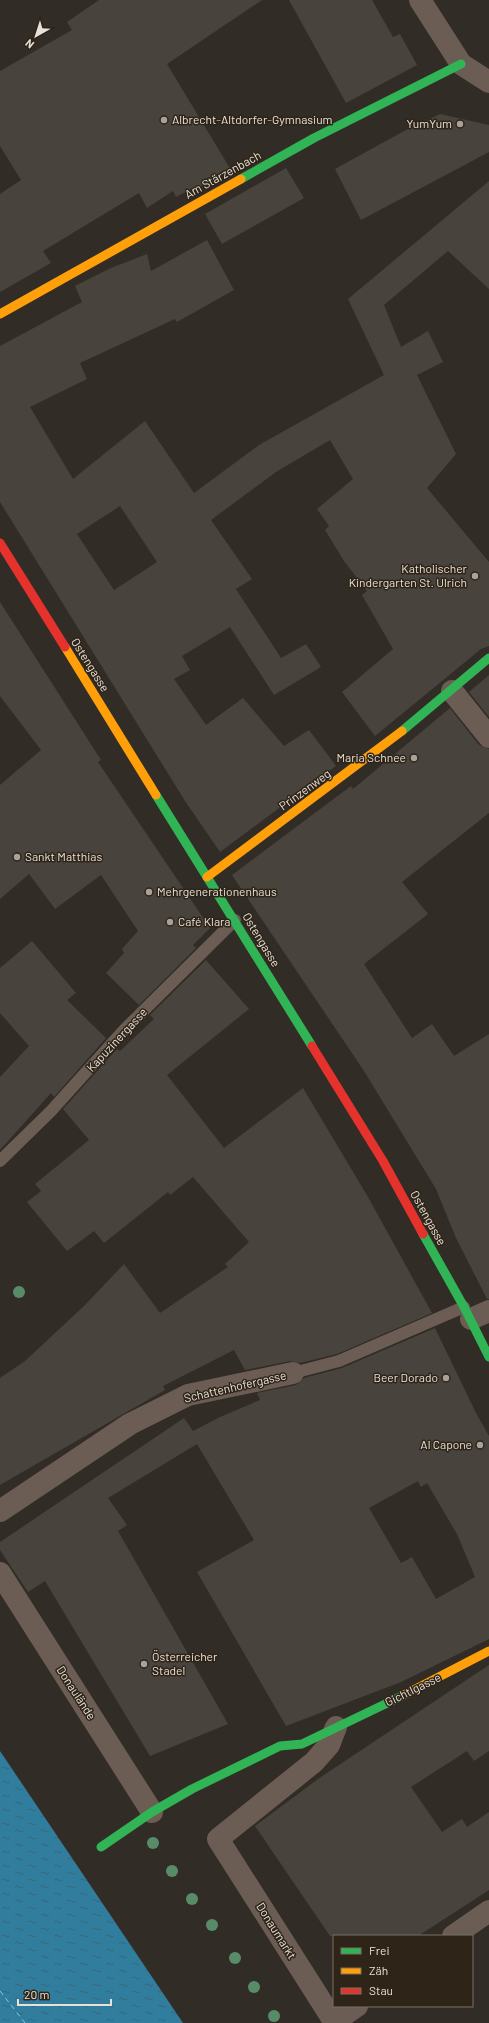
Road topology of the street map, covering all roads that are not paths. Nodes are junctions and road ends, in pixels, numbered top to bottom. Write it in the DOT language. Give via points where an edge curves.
graph roads {
  1 [pos="420,0"];
  2 [pos="460,64"];
  3 [pos="489,82"];
  4 [pos="0,314"];
  5 [pos="0,544"];
  6 [pos="489,658"];
  7 [pos="452,691"];
  8 [pos="489,737"];
  9 [pos="206,877"];
  10 [pos="235,920"];
  11 [pos="0,1160"];
  12 [pos="475,1312"];
  13 [pos="489,1357"];
  14 [pos="293,1373"];
  15 [pos="0,1511"];
  16 [pos="0,1573"];
  17 [pos="489,1651"];
  18 [pos="336,1727"];
  19 [pos="152,1812"];
  20 [pos="101,1847"];
  21 [pos="489,1911"];
  22 [pos="454,1935"];
  23 [pos="355,2007"];
  24 [pos="334,2023"];
  1 -- 2 [label="street"];
  2 -- 3 [label="street"];
  2 -- 4 [label="street, Am Stärzenbach" via="314,138"];
  5 -- 9 [label="street, Ostengasse"];
  6 -- 7 [label="street, Prinzenweg"];
  7 -- 8 [label="street"];
  7 -- 9 [label="street, Prinzenweg" via="378,752"];
  9 -- 10 [label="street, Ostengasse"];
  10 -- 11 [label="lane, Kapuzinergasse" via="124,1030 51,1111"];
  10 -- 12 [label="street, Ostengasse"];
  12 -- 13 [label="street, Ostengasse"];
  12 -- 14 [label="lane, Schattenhofergasse" via="339,1361"];
  14 -- 15 [label="street, Schattenhofergasse" via="188,1395 130,1424"];
  16 -- 19 [label="street, Donaulände"];
  17 -- 18 [label="street, Gichtlgasse"];
  18 -- 19 [label="street, Gichtlgasse" via="302,1744 280,1746 192,1789"];
  18 -- 24 [label="street, Donaumarkt" via="328,1745 314,1762 218,1838"];
  19 -- 20 [label="street"];
  21 -- 22 [label="street"];
  23 -- 24 [label="street"];
}
